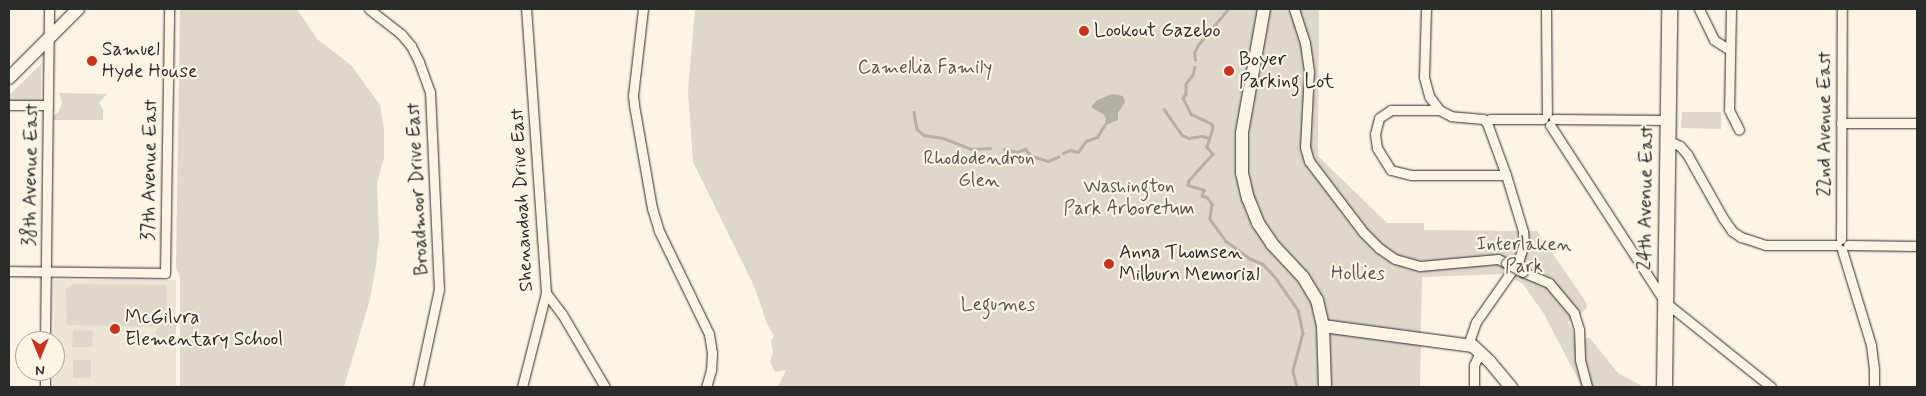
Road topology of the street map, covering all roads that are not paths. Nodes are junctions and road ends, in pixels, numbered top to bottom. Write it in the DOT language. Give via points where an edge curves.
graph roads {
  1 [pos="49,9"];
  2 [pos="78,9"];
  3 [pos="169,9"];
  4 [pos="369,9"];
  5 [pos="526,9"];
  6 [pos="643,9"];
  7 [pos="1264,9"];
  8 [pos="1294,9"];
  9 [pos="1426,9"];
  10 [pos="1546,9"];
  11 [pos="1669,9"];
  12 [pos="1699,9"];
  13 [pos="1730,9"];
  14 [pos="1842,9"];
  15 [pos="49,38"];
  16 [pos="1730,50"];
  17 [pos="9,78"];
  18 [pos="9,105"];
  19 [pos="48,105"];
  20 [pos="1439,110"];
  21 [pos="1548,119"];
  22 [pos="1487,120"];
  23 [pos="1667,120"];
  24 [pos="1841,123"];
  25 [pos="1917,123"];
  26 [pos="1739,130"];
  27 [pos="1667,140"];
  28 [pos="1506,175"];
  29 [pos="1842,245"];
  30 [pos="1917,246"];
  31 [pos="9,271"];
  32 [pos="46,271"];
  33 [pos="546,293"];
  34 [pos="1665,302"];
  35 [pos="1323,326"];
  36 [pos="45,331"];
  37 [pos="1468,345"];
  38 [pos="1480,352"];
  39 [pos="418,387"];
  40 [pos="522,387"];
  41 [pos="605,387"];
  42 [pos="706,387"];
  43 [pos="1326,387"];
  44 [pos="1474,387"];
  45 [pos="1511,387"];
  46 [pos="1587,387"];
  47 [pos="1664,387"];
  48 [pos="1771,387"];
  49 [pos="1874,387"];
  1 -- 15 [label="street, 38th Avenue East"];
  2 -- 15 [label="main road"];
  3 -- 32 [label="street, 37th Avenue East" via="164,273"];
  4 -- 39 [label="street, Broadmoor Drive East" via="411,46 430,92 440,280"];
  5 -- 33 [label="street, Shenandoah Drive East"];
  6 -- 42 [label="street" via="634,105 659,231 709,334 712,353"];
  7 -- 35 [label="main road" via="1242,133 1244,185 1264,232 1314,293"];
  8 -- 46 [label="street, bridge" via="1305,43 1309,71 1305,147 1309,161 1363,232 1395,259 1420,266 1498,259 1546,281 1574,313"];
  9 -- 20 [label="street" via="1424,77 1429,96"];
  10 -- 21 [label="street"];
  11 -- 23 [label="main road, 24th Avenue East"];
  12 -- 16 [label="street" via="1714,40"];
  13 -- 16 [label="street"];
  14 -- 24 [label="street, 22nd Avenue East"];
  15 -- 17 [label="main road"];
  15 -- 19 [label="street, 38th Avenue East"];
  16 -- 26 [label="street" via="1729,110"];
  18 -- 19 [label="street"];
  19 -- 32 [label="street, 38th Avenue East"];
  20 -- 22 [label="street" via="1458,118"];
  20 -- 28 [label="street" via="1391,110 1379,118 1375,134 1377,148 1391,170 1420,176"];
  21 -- 22 [label="street"];
  21 -- 23 [label="street"];
  21 -- 34 [label="street"];
  22 -- 28 [label="street"];
  23 -- 27 [label="main road, 24th Avenue East"];
  24 -- 25 [label="street"];
  24 -- 29 [label="street, 22nd Avenue East"];
  27 -- 29 [label="street" via="1680,146 1687,154 1723,218 1741,237 1765,245"];
  27 -- 34 [label="main road, 24th Avenue East"];
  28 -- 37 [label="street" via="1523,231 1523,250 1476,322"];
  29 -- 30 [label="street"];
  29 -- 49 [label="street, 22nd Avenue East" via="1871,346"];
  31 -- 32 [label="street"];
  32 -- 36 [label="street, 38th Avenue East"];
  33 -- 40 [label="street, Shenandoah Drive East"];
  33 -- 41 [label="street" via="563,315"];
  34 -- 47 [label="main road, 24th Avenue East"];
  34 -- 48 [label="street"];
  35 -- 37 [label="main road"];
  35 -- 43 [label="main road"];
  37 -- 38 [label="main road"];
  38 -- 44 [label="street" via="1474,365"];
  38 -- 45 [label="main road"];
}
